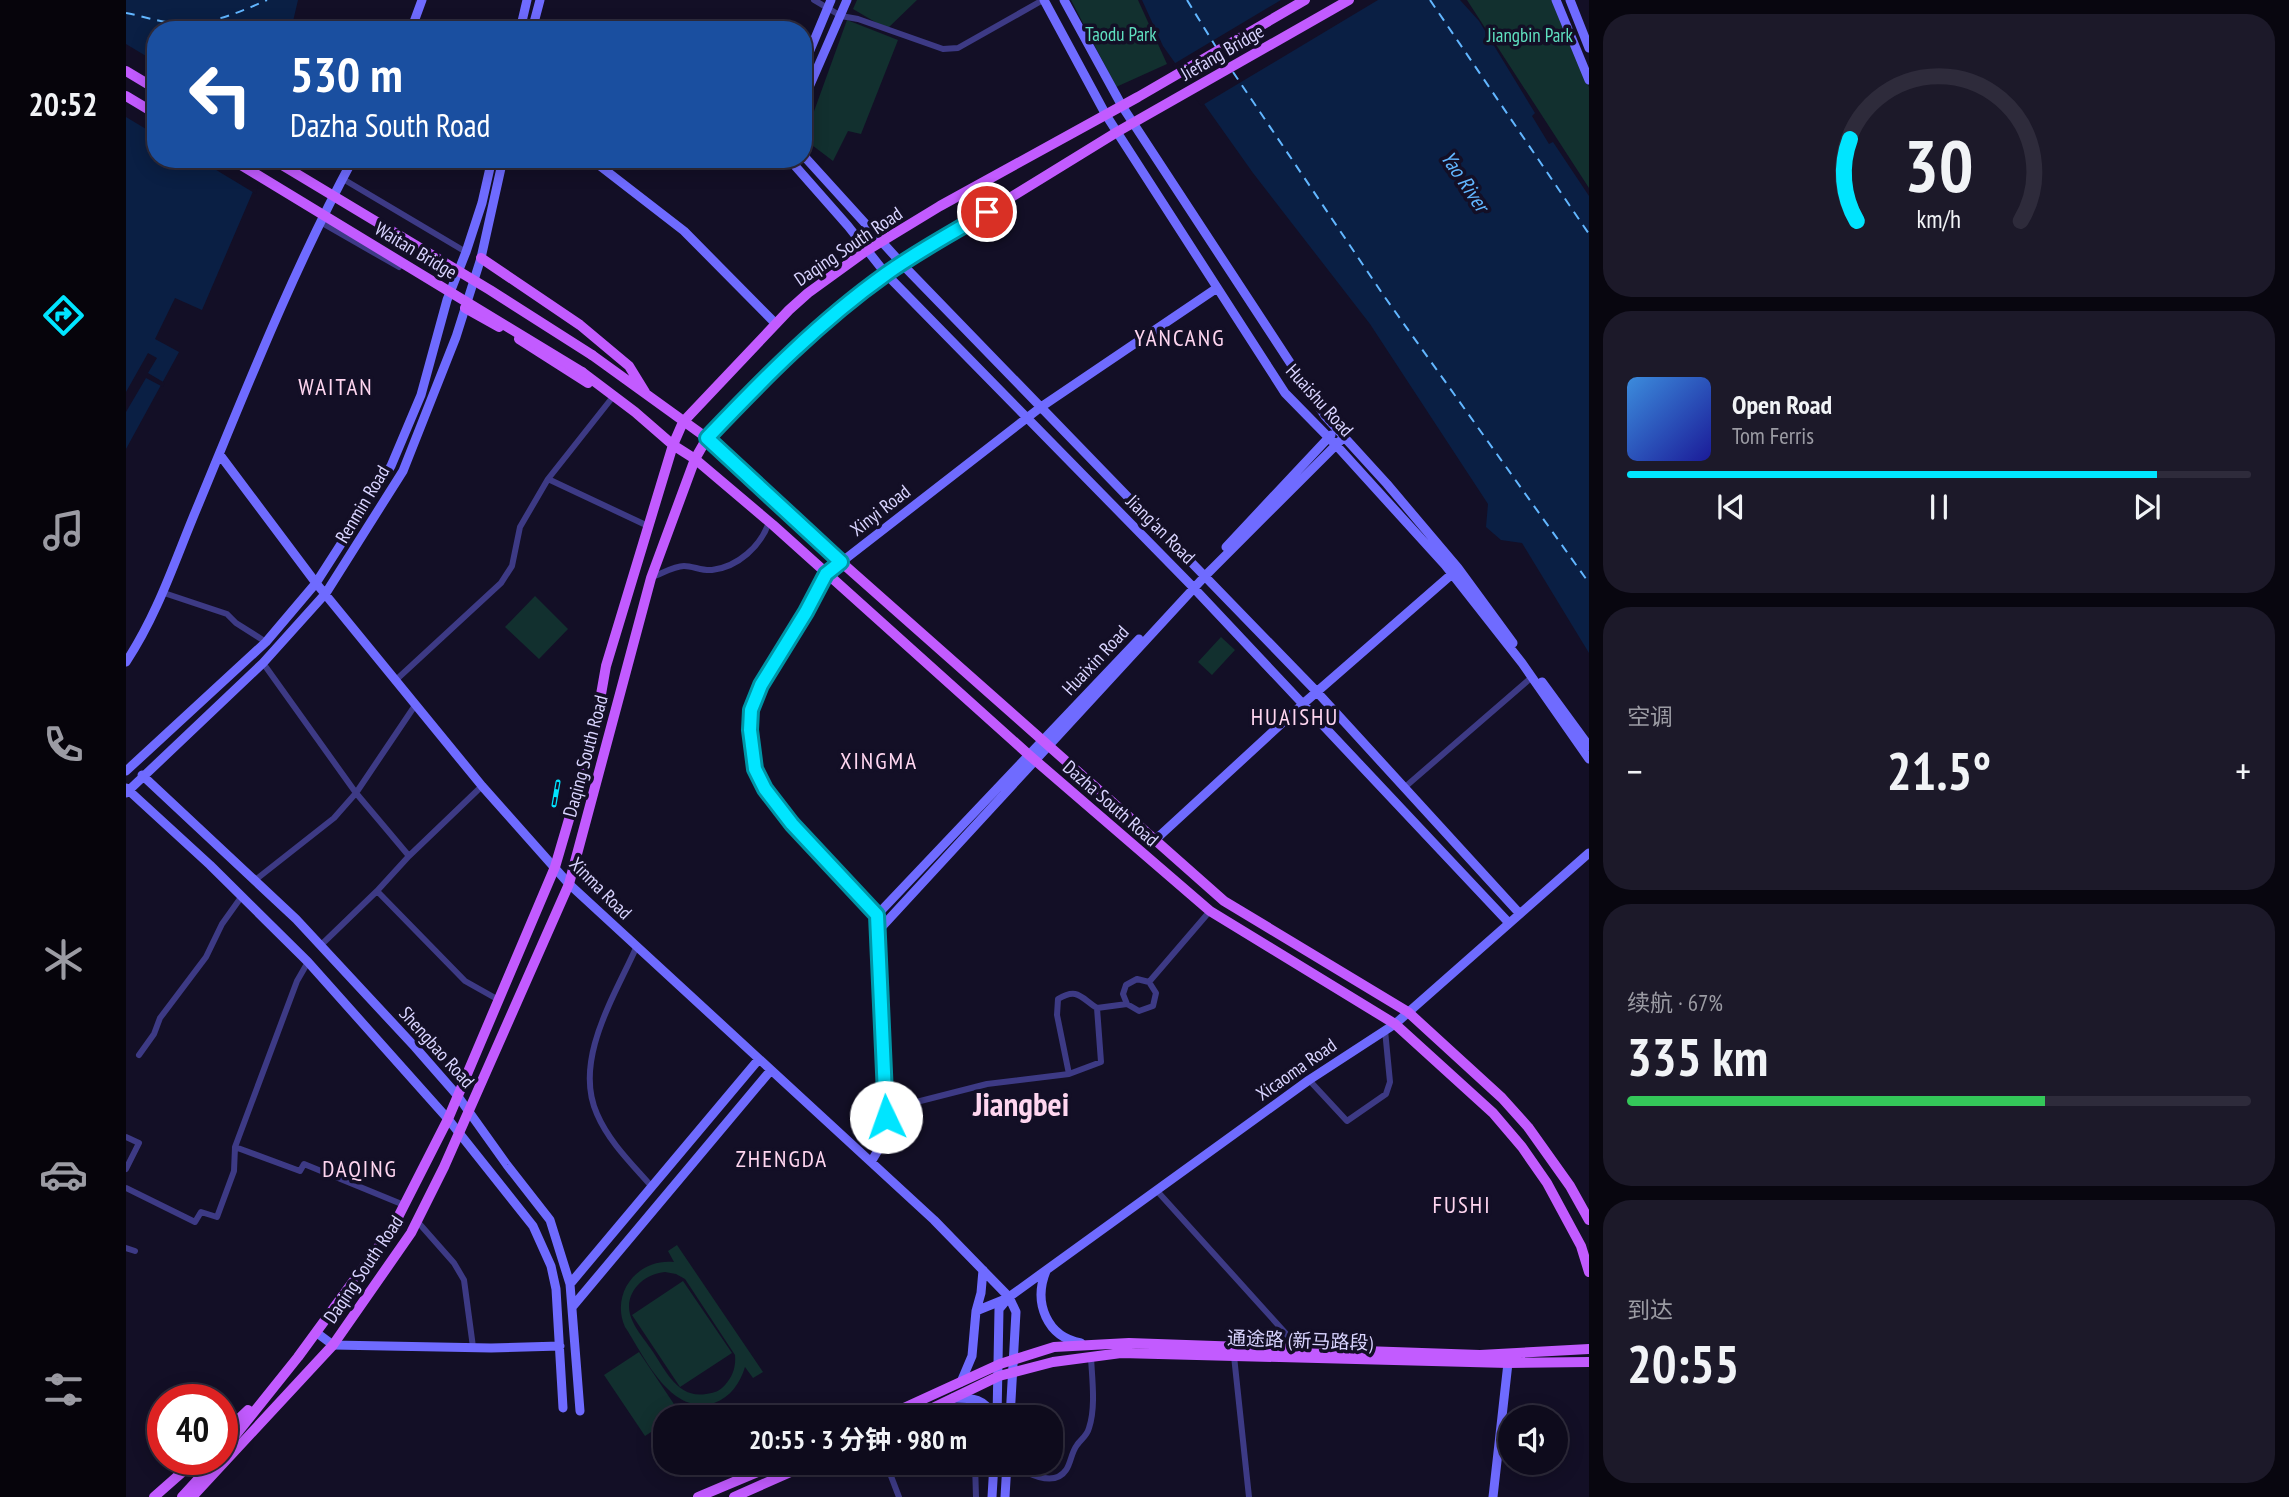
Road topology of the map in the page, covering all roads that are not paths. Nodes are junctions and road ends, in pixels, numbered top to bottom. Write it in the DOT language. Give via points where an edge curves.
graph roads {
  1 [pos="422,0"];
  2 [pos="527,0"];
  3 [pos="540,0"];
  4 [pos="814,0"];
  5 [pos="847,0"];
  6 [pos="1043,0"];
  7 [pos="1064,0"];
  8 [pos="1305,0"];
  9 [pos="1349,0"];
  10 [pos="1556,0"];
  11 [pos="1570,0"];
  12 [pos="829,4"];
  13 [pos="841,16"];
  14 [pos="414,21"];
  15 [pos="522,21"];
  16 [pos="535,21"];
  17 [pos="812,45"];
  18 [pos="1589,48"];
  19 [pos="126,71"];
  20 [pos="1589,80"];
  21 [pos="812,81"];
  22 [pos="147,84"];
  23 [pos="126,96"];
  24 [pos="1122,106"];
  25 [pos="147,109"];
  26 [pos="1106,115"];
  27 [pos="1134,122"];
  28 [pos="1117,132"];
  29 [pos="812,165"];
  30 [pos="246,168"];
  31 [pos="287,168"];
  32 [pos="348,168"];
  33 [pos="490,168"];
  34 [pos="501,168"];
  35 [pos="603,168"];
  36 [pos="797,168"];
  37 [pos="343,179"];
  38 [pos="322,223"];
  39 [pos="883,242"];
  40 [pos="866,251"];
  41 [pos="466,252"];
  42 [pos="481,258"];
  43 [pos="902,264"];
  44 [pos="886,274"];
  45 [pos="1217,288"];
  46 [pos="449,295"];
  47 [pos="465,308"];
  48 [pos="776,324"];
  49 [pos="592,355"];
  50 [pos="582,372"];
  51 [pos="648,397"];
  52 [pos="612,398"];
  53 [pos="1041,407"];
  54 [pos="635,412"];
  55 [pos="1027,418"];
  56 [pos="683,422"];
  57 [pos="1337,428"];
  58 [pos="1344,436"];
  59 [pos="707,438"];
  60 [pos="1333,441"];
  61 [pos="673,445"];
  62 [pos="220,455"];
  63 [pos="695,459"];
  64 [pos="548,479"];
  65 [pos="769,522"];
  66 [pos="648,526"];
  67 [pos="841,562"];
  68 [pos="1204,573"];
  69 [pos="826,574"];
  70 [pos="1452,574"];
  71 [pos="651,578"];
  72 [pos="317,583"];
  73 [pos="1192,586"];
  74 [pos="164,593"];
  75 [pos="326,593"];
  76 [pos="266,642"];
  77 [pos="126,662"];
  78 [pos="263,663"];
  79 [pos="1532,677"];
  80 [pos="397,679"];
  81 [pos="1317,692"];
  82 [pos="1304,703"];
  83 [pos="416,704"];
  84 [pos="1046,743"];
  85 [pos="1589,746"];
  86 [pos="1032,758"];
  87 [pos="1589,759"];
  88 [pos="126,771"];
  89 [pos="142,775"];
  90 [pos="482,786"];
  91 [pos="1405,787"];
  92 [pos="127,790"];
  93 [pos="356,793"];
  94 [pos="1155,840"];
  95 [pos="1589,853"];
  96 [pos="409,856"];
  97 [pos="555,867"];
  98 [pos="254,881"];
  99 [pos="569,884"];
  100 [pos="377,891"];
  101 [pos="242,896"];
  102 [pos="1209,911"];
  103 [pos="1520,914"];
  104 [pos="877,915"];
  105 [pos="1509,923"];
  106 [pos="878,931"];
  107 [pos="320,946"];
  108 [pos="636,947"];
  109 [pos="308,962"];
  110 [pos="1149,982"];
  111 [pos="497,999"];
  112 [pos="1126,1004"];
  113 [pos="1097,1008"];
  114 [pos="1408,1012"];
  115 [pos="1390,1027"];
  116 [pos="139,1055"];
  117 [pos="759,1059"];
  118 [pos="771,1070"];
  119 [pos="1069,1074"];
  120 [pos="1309,1080"];
  121 [pos="457,1095"];
  122 [pos="468,1110"];
  123 [pos="885,1110"];
  124 [pos="448,1119"];
  125 [pos="459,1135"];
  126 [pos="126,1137"];
  127 [pos="235,1147"];
  128 [pos="871,1162"];
  129 [pos="126,1169"];
  130 [pos="652,1187"];
  131 [pos="126,1188"];
  132 [pos="1158,1192"];
  133 [pos="404,1205"];
  134 [pos="1589,1220"];
  135 [pos="417,1221"];
  136 [pos="126,1248"];
  137 [pos="135,1251"];
  138 [pos="983,1270"];
  139 [pos="1046,1271"];
  140 [pos="1589,1272"];
  141 [pos="570,1284"];
  142 [pos="1009,1297"];
  143 [pos="573,1306"];
  144 [pos="976,1311"];
  145 [pos="317,1332"];
  146 [pos="1090,1344"];
  147 [pos="333,1345"];
  148 [pos="560,1346"];
  149 [pos="473,1347"];
  150 [pos="1301,1349"];
  151 [pos="1589,1349"];
  152 [pos="1234,1356"];
  153 [pos="1091,1357"];
  154 [pos="1014,1360"];
  155 [pos="1589,1362"];
  156 [pos="1508,1363"];
  157 [pos="999,1370"];
  158 [pos="1012,1373"];
  159 [pos="280,1378"];
  160 [pos="961,1382"];
  161 [pos="951,1398"];
  162 [pos="911,1405"];
  163 [pos="937,1405"];
  164 [pos="987,1405"];
  165 [pos="996,1405"];
  166 [pos="1011,1405"];
  167 [pos="563,1408"];
  168 [pos="580,1411"];
  169 [pos="238,1419"];
  170 [pos="238,1432"];
  171 [pos="1063,1473"];
  172 [pos="179,1475"];
  173 [pos="202,1475"];
  174 [pos="750,1475"];
  175 [pos="784,1475"];
  176 [pos="891,1475"];
  177 [pos="975,1475"];
  178 [pos="993,1475"];
  179 [pos="1006,1475"];
  180 [pos="1027,1475"];
  181 [pos="1060,1475"];
  182 [pos="154,1497"];
  183 [pos="182,1497"];
  184 [pos="192,1497"];
  185 [pos="698,1497"];
  186 [pos="734,1497"];
  187 [pos="899,1497"];
  188 [pos="976,1497"];
  189 [pos="992,1497"];
  190 [pos="1005,1497"];
  191 [pos="1249,1497"];
  192 [pos="1493,1497"];
  1 -- 14 [label="street"];
  2 -- 15 [label="street"];
  3 -- 16 [label="street"];
  4 -- 12 [label="street"];
  5 -- 13 [label="street"];
  6 -- 13 [label="street" via="958,48 943,50"];
  6 -- 26 [label="street, Huaishu Road"];
  7 -- 24 [label="street, Huaishu Road"];
  8 -- 24 [label="main road, Jiefang Bridge"];
  9 -- 27 [label="main road, Jiefang Bridge"];
  10 -- 20 [label="street"];
  11 -- 18 [label="street"];
  12 -- 13 [label="street"];
  12 -- 17 [label="street"];
  13 -- 21 [label="street"];
  19 -- 22 [label="main road"];
  23 -- 25 [label="main road"];
  24 -- 26 [label="main road, Daqing South Road"];
  24 -- 27 [label="street, Huaishu Road"];
  26 -- 28 [label="street, Huaishu Road"];
  26 -- 39 [label="main road, Daqing South Road"];
  27 -- 28 [label="main road, Daqing South Road"];
  27 -- 57 [label="street, Huaishu Road"];
  28 -- 43 [label="main road, Daqing South Road"];
  28 -- 45 [label="street, Huaishu Road"];
  29 -- 39 [label="street, Jiang'an Road"];
  30 -- 50 [label="main road, Waitan Bridge, bridge"];
  31 -- 49 [label="main road, Waitan Bridge, bridge"];
  32 -- 37 [label="street"];
  33 -- 41 [label="street, Renmin Road"];
  34 -- 42 [label="street, Renmin Road"];
  35 -- 48 [label="street" via="684,231"];
  36 -- 40 [label="street, Jiang'an Road"];
  37 -- 38 [label="street"];
  37 -- 41 [label="street"];
  38 -- 46 [label="street"];
  38 -- 62 [label="street" via="258,357"];
  39 -- 40 [label="main road, Daqing South Road"];
  39 -- 43 [label="street, Jiang'an Road"];
  40 -- 44 [label="street, Jiang'an Road"];
  40 -- 48 [label="main road, Daqing South Road" via="808,293"];
  41 -- 46 [label="street, Renmin Road"];
  42 -- 47 [label="street, Renmin Road"];
  42 -- 51 [label="main road" via="580,325 629,366"];
  43 -- 44 [label="main road, Daqing South Road"];
  43 -- 53 [label="street, Jiang'an Road"];
  44 -- 55 [label="street, Jiang'an Road"];
  44 -- 59 [label="main road, Daqing South Road" via="785,357"];
  45 -- 53 [label="street, Xinyi Road"];
  45 -- 60 [label="street, Huaishu Road" via="1285,393"];
  46 -- 72 [label="street, Renmin Road" via="421,395 391,466"];
  47 -- 52 [label="main road"];
  47 -- 75 [label="street, Renmin Road" via="403,471"];
  48 -- 56 [label="main road, Daqing South Road"];
  49 -- 51 [label="main road, Dazha South Road"];
  50 -- 54 [label="main road, Dazha South Road"];
  51 -- 56 [label="main road, Dazha South Road"];
  52 -- 54 [label="main road"];
  52 -- 64 [label="street"];
  53 -- 55 [label="street, Xinyi Road"];
  53 -- 68 [label="street, Jiang'an Road"];
  54 -- 61 [label="main road, Dazha South Road"];
  55 -- 67 [label="street, Xinyi Road"];
  55 -- 73 [label="street, Jiang'an Road"];
  56 -- 59 [label="main road, Dazha South Road"];
  56 -- 61 [label="main road, Daqing South Road"];
  57 -- 58 [label="street, Huaishu Road"];
  57 -- 60 [label="street"];
  58 -- 60 [label="street"];
  58 -- 85 [label="street, Huaishu Road" via="1458,568"];
  59 -- 63 [label="main road, Daqing South Road"];
  59 -- 67 [label="main road, Dazha South Road"];
  60 -- 68 [label="street, Huaixin Road"];
  60 -- 70 [label="street, Huaishu Road"];
  61 -- 63 [label="main road, Dazha South Road"];
  61 -- 66 [label="main road, Daqing South Road"];
  62 -- 72 [label="street, Xinma Road"];
  62 -- 74 [label="street"];
  63 -- 65 [label="main road, Dazha South Road"];
  63 -- 71 [label="main road, Daqing South Road"];
  64 -- 66 [label="street"];
  64 -- 80 [label="street" via="520,527 512,566 501,583"];
  65 -- 69 [label="main road, Dazha South Road"];
  65 -- 71 [label="street" via="764,537 752,550 728,565 710,570 682,566"];
  66 -- 97 [label="main road, Daqing South Road" via="606,666 594,734"];
  67 -- 69 [label="street, Xinyi Road"];
  67 -- 84 [label="main road, Dazha South Road"];
  68 -- 73 [label="street, Huaixin Road"];
  68 -- 81 [label="street, Jiang'an Road"];
  69 -- 86 [label="main road, Dazha South Road"];
  69 -- 104 [label="street, Xinyi Road" via="751,710 755,769 779,808"];
  70 -- 79 [label="street, Huaishu Road"];
  70 -- 81 [label="street"];
  71 -- 99 [label="main road, Daqing South Road"];
  72 -- 75 [label="street, Xinma Road"];
  72 -- 76 [label="street, Renmin Road"];
  73 -- 82 [label="street, Jiang'an Road"];
  73 -- 84 [label="street, Huaixin Road"];
  74 -- 76 [label="street" via="227,614"];
  74 -- 77 [label="street"];
  75 -- 78 [label="street, Renmin Road"];
  75 -- 80 [label="street, Xinma Road"];
  76 -- 88 [label="street, Renmin Road"];
  78 -- 89 [label="street, Renmin Road"];
  78 -- 93 [label="street"];
  79 -- 87 [label="street, Huaishu Road"];
  79 -- 91 [label="street"];
  80 -- 83 [label="street, Xinma Road"];
  81 -- 82 [label="street"];
  81 -- 91 [label="street, Jiang'an Road"];
  82 -- 94 [label="street"];
  82 -- 105 [label="street, Jiang'an Road"];
  83 -- 90 [label="street, Xinma Road"];
  83 -- 93 [label="street"];
  84 -- 86 [label="street, Huaixin Road"];
  84 -- 94 [label="main road, Dazha South Road"];
  86 -- 102 [label="main road, Dazha South Road"];
  86 -- 104 [label="street, Huaixin Road"];
  86 -- 106 [label="street, Huaixin Road"];
  89 -- 92 [label="street, Renmin Road"];
  89 -- 98 [label="street, Shengbao Road"];
  90 -- 96 [label="street"];
  90 -- 97 [label="street, Xinma Road"];
  91 -- 103 [label="street, Jiang'an Road"];
  92 -- 101 [label="street, Shengbao Road"];
  93 -- 96 [label="street"];
  93 -- 98 [label="street" via="334,818"];
  94 -- 114 [label="main road, Dazha South Road" via="1224,901"];
  95 -- 103 [label="street, Xicaoma Road"];
  96 -- 100 [label="street"];
  97 -- 99 [label="street, Xinma Road"];
  97 -- 111 [label="main road, Daqing South Road"];
  98 -- 107 [label="street, Shengbao Road"];
  99 -- 108 [label="street, Xinma Road"];
  99 -- 122 [label="main road, Daqing South Road"];
  100 -- 107 [label="street"];
  100 -- 111 [label="street" via="466,981"];
  101 -- 109 [label="street, Shengbao Road"];
  101 -- 116 [label="street"];
  102 -- 110 [label="street"];
  102 -- 115 [label="main road, Dazha South Road"];
  103 -- 105 [label="street, Xicaoma Road"];
  104 -- 106 [label="street"];
  105 -- 114 [label="street, Xicaoma Road"];
  106 -- 123 [label="street"];
  107 -- 121 [label="street, Shengbao Road"];
  108 -- 117 [label="street, Xinma Road"];
  108 -- 130 [label="street" via="591,1053 588,1077 602,1125"];
  109 -- 124 [label="street, Shengbao Road"];
  109 -- 127 [label="street" via="296,981"];
  110 -- 112 [label="street" via="1137,979 1126,985"];
  110 -- 112 [label="street" via="1156,993 1153,1006 1139,1012"];
  111 -- 121 [label="main road, Daqing South Road"];
  112 -- 113 [label="street"];
  113 -- 119 [label="street" via="1101,1062"];
  113 -- 119 [label="street" via="1080,994 1068,993 1058,999"];
  114 -- 115 [label="street, Xicaoma Road"];
  114 -- 134 [label="main road, Dazha South Road" via="1528,1127"];
  115 -- 120 [label="street, Xicaoma Road"];
  115 -- 120 [label="street" via="1386,1094 1347,1121"];
  115 -- 140 [label="main road, Dazha South Road" via="1493,1113 1522,1147 1581,1246"];
  117 -- 118 [label="street, Xinma Road"];
  117 -- 130 [label="street"];
  118 -- 128 [label="street, Xinma Road"];
  118 -- 143 [label="street"];
  119 -- 123 [label="street" via="987,1084"];
  120 -- 132 [label="street, Xicaoma Road"];
  121 -- 122 [label="street, Shengbao Road"];
  121 -- 124 [label="main road, Daqing South Road"];
  122 -- 125 [label="main road, Daqing South Road"];
  122 -- 141 [label="street, Shengbao Road" via="550,1220"];
  123 -- 128 [label="street" via="883,1142"];
  124 -- 125 [label="street, Shengbao Road"];
  124 -- 133 [label="main road, Daqing South Road"];
  125 -- 135 [label="main road, Daqing South Road"];
  125 -- 148 [label="street, Shengbao Road" via="533,1226 551,1266"];
  126 -- 129 [label="street" via="139,1143"];
  127 -- 131 [label="street" via="234,1171 217,1217 201,1212 195,1222"];
  127 -- 133 [label="street" via="300,1171 304,1164"];
  128 -- 138 [label="street, Xinma Road"];
  130 -- 141 [label="street"];
  132 -- 139 [label="street, Xicaoma Road"];
  132 -- 150 [label="street"];
  133 -- 145 [label="main road, Daqing South Road"];
  135 -- 147 [label="main road, Daqing South Road"];
  135 -- 149 [label="street" via="464,1280"];
  136 -- 137 [label="street"];
  138 -- 142 [label="street, Xinma Road"];
  138 -- 144 [label="street"];
  139 -- 142 [label="street, Xicaoma Road"];
  139 -- 146 [label="street" via="1041,1296 1049,1326 1064,1338"];
  141 -- 143 [label="street, Shengbao Road"];
  142 -- 144 [label="street, Xicaoma Road"];
  142 -- 154 [label="street" via="1016,1312"];
  142 -- 157 [label="street" via="999,1309"];
  143 -- 168 [label="street, Shengbao Road"];
  144 -- 160 [label="street" via="972,1356"];
  145 -- 147 [label="street"];
  145 -- 159 [label="main road, Daqing South Road"];
  146 -- 150 [label="main road, 通途路 (新马路段)"];
  146 -- 154 [label="main road, 通途路 (新马路段)" via="1054,1347"];
  147 -- 149 [label="street"];
  147 -- 184 [label="main road, Daqing South Road"];
  148 -- 149 [label="street"];
  148 -- 167 [label="street, Shengbao Road"];
  150 -- 151 [label="main road, 通途路 (新马路段)" via="1480,1355"];
  152 -- 153 [label="main road, 通途路 (新马路段)" via="1135,1352"];
  152 -- 156 [label="main road, 通途路 (新马路段)"];
  152 -- 191 [label="street"];
  153 -- 158 [label="main road, 通途路 (新马路段)"];
  153 -- 171 [label="street" via="1090,1425"];
  154 -- 157 [label="main road"];
  154 -- 158 [label="street"];
  155 -- 156 [label="main road, 通途路 (新马路段)"];
  156 -- 192 [label="street"];
  157 -- 158 [label="main road, 通途路 (新马路段)"];
  157 -- 160 [label="main road"];
  157 -- 161 [label="main road"];
  157 -- 165 [label="street"];
  158 -- 166 [label="street"];
  159 -- 169 [label="main road"];
  159 -- 170 [label="main road, Daqing South Road"];
  160 -- 162 [label="main road"];
  161 -- 163 [label="main road"];
  161 -- 164 [label="street" via="977,1398"];
  172 -- 182 [label="main road"];
  173 -- 183 [label="main road"];
  174 -- 185 [label="main road"];
  175 -- 186 [label="main road"];
  176 -- 187 [label="street"];
  177 -- 188 [label="street"];
  178 -- 189 [label="street"];
  179 -- 190 [label="street"];
  180 -- 181 [label="street"];
}
